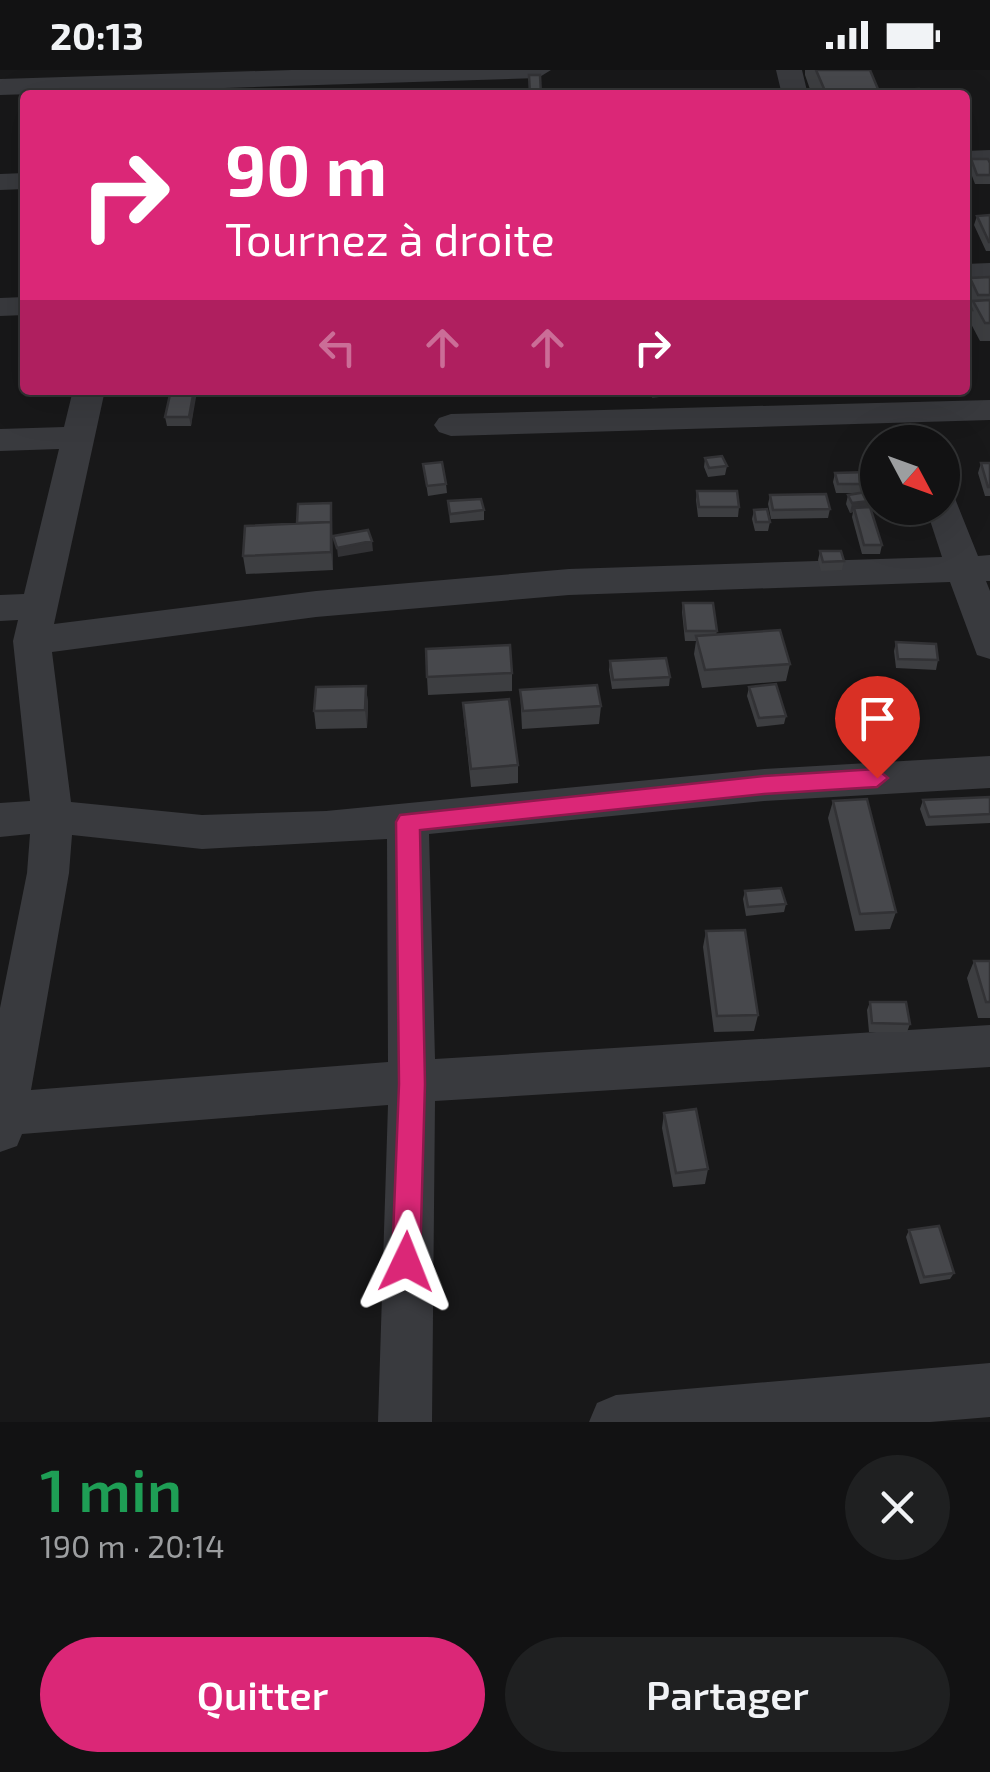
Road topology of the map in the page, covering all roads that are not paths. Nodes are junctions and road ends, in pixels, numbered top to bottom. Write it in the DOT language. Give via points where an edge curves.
graph roads {
  1 [pos="538,70"];
  2 [pos="388,80"];
  3 [pos="150,82"];
  4 [pos="0,87"];
  5 [pos="88,395"];
  6 [pos="990,410"];
  7 [pos="912,415"];
  8 [pos="450,425"];
  9 [pos="80,437"];
  10 [pos="0,440"];
  11 [pos="953,525"];
  12 [pos="977,568"];
  13 [pos="23,618"];
  14 [pos="990,645"];
  15 [pos="990,772"];
  16 [pos="52,816"];
  17 [pos="0,820"];
  18 [pos="408,822"];
  19 [pos="990,1046"];
  20 [pos="412,1084"];
  21 [pos="0,1120"];
  22 [pos="990,1390"];
  23 [pos="405,1422"];
  24 [pos="616,1422"];
  1 -- 2 [label="street"];
  2 -- 3 [label="street"];
  3 -- 4 [label="street"];
  5 -- 9 [label="street"];
  6 -- 7 [label="street"];
  7 -- 8 [label="street"];
  9 -- 10 [label="street"];
  9 -- 13 [label="street"];
  11 -- 12 [label="street"];
  12 -- 13 [label="street" via="569,582 316,604"];
  12 -- 14 [label="street"];
  13 -- 16 [label="street"];
  15 -- 18 [label="street" via="764,785"];
  16 -- 17 [label="street"];
  16 -- 18 [label="street" via="202,832"];
  16 -- 21 [label="street" via="48,874"];
  18 -- 20 [label="street"];
  19 -- 20 [label="street"];
  20 -- 21 [label="street" via="234,1093"];
  20 -- 23 [label="street"];
  22 -- 24 [label="street"];
}
